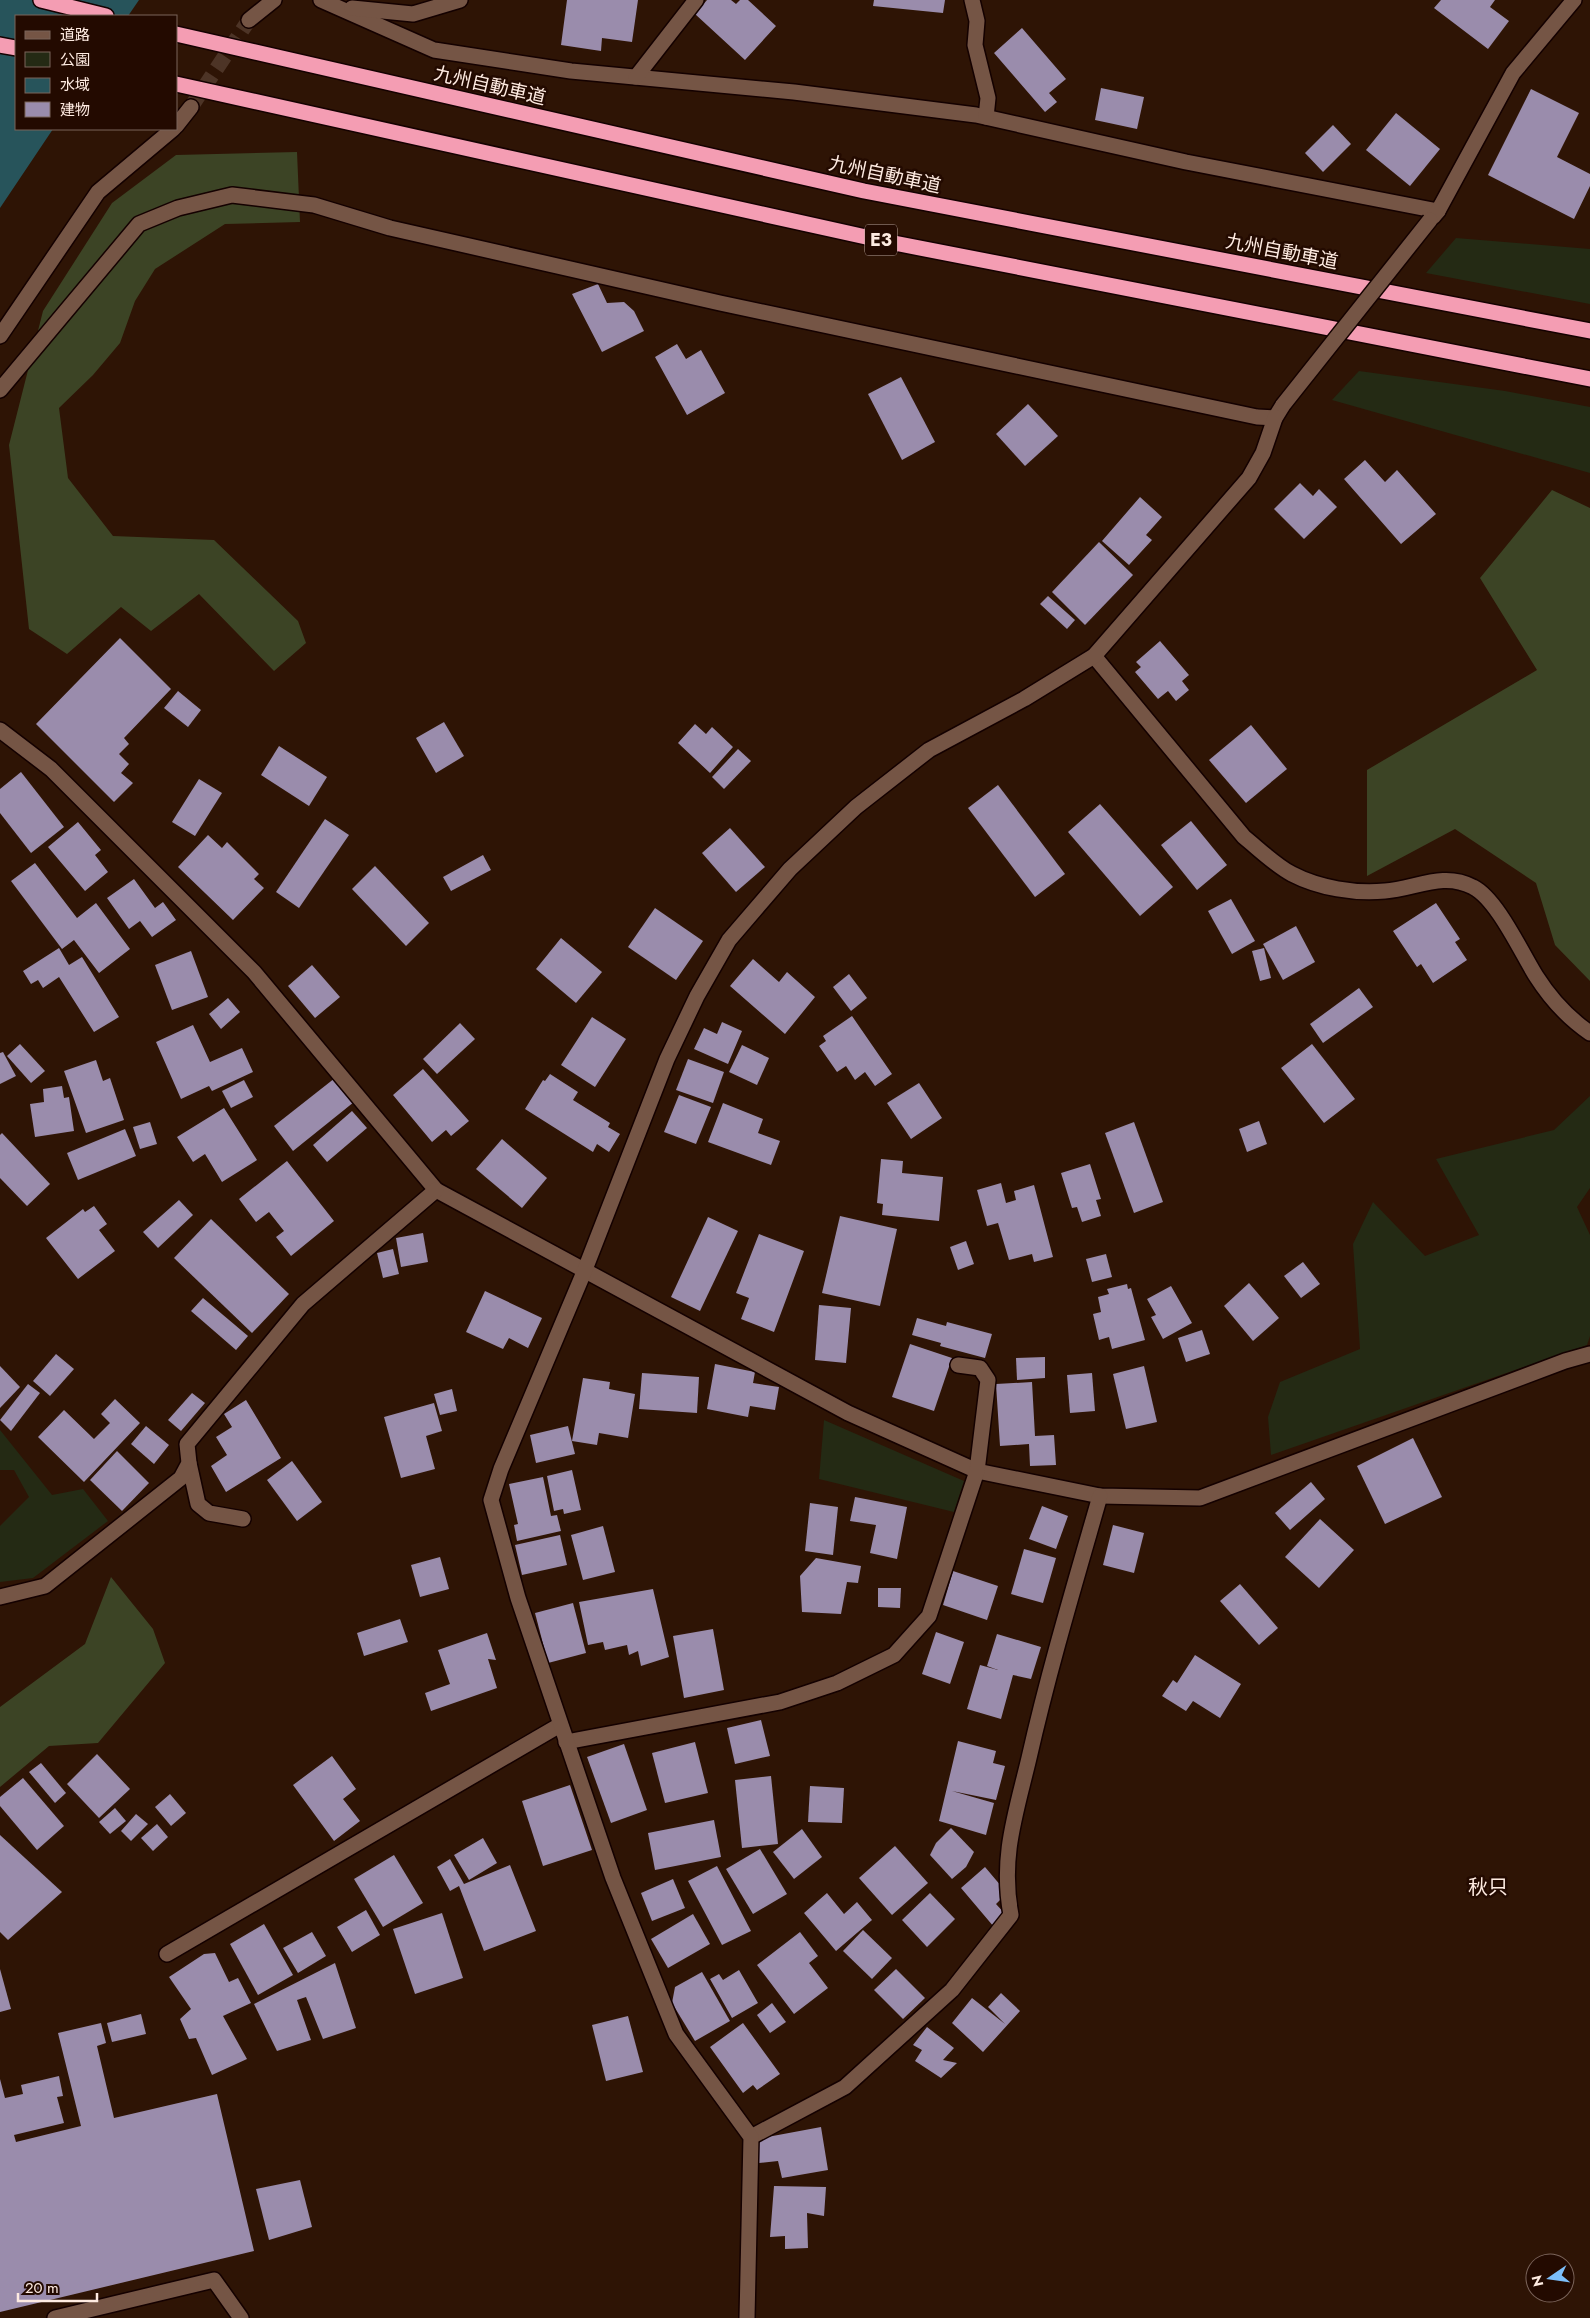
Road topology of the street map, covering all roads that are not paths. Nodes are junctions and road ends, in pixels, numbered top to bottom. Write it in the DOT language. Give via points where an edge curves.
graph roads {
  1 [pos="42,0"];
  2 [pos="274,0"];
  3 [pos="321,0"];
  4 [pos="460,0"];
  5 [pos="696,0"];
  6 [pos="972,0"];
  7 [pos="1574,0"];
  8 [pos="340,7"];
  9 [pos="102,15"];
  10 [pos="249,20"];
  11 [pos="178,34"];
  12 [pos="0,45"];
  13 [pos="15,48"];
  14 [pos="636,77"];
  15 [pos="178,84"];
  16 [pos="191,107"];
  17 [pos="986,118"];
  18 [pos="178,123"];
  19 [pos="172,130"];
  20 [pos="1434,216"];
  21 [pos="1590,331"];
  22 [pos="0,336"];
  23 [pos="1590,379"];
  24 [pos="0,390"];
  25 [pos="1275,418"];
  26 [pos="1094,656"];
  27 [pos="0,730"];
  28 [pos="1590,1033"];
  29 [pos="436,1190"];
  30 [pos="584,1272"];
  31 [pos="1590,1354"];
  32 [pos="958,1365"];
  33 [pos="189,1463"];
  34 [pos="977,1471"];
  35 [pos="1100,1496"];
  36 [pos="243,1519"];
  37 [pos="0,1597"];
  38 [pos="560,1724"];
  39 [pos="566,1742"];
  40 [pos="167,1954"];
  41 [pos="751,2137"];
  42 [pos="56,2318"];
  43 [pos="241,2318"];
  44 [pos="747,2318"];
  1 -- 9 [label="highway"];
  2 -- 10 [label="street"];
  3 -- 8 [label="street"];
  4 -- 8 [label="street" via="413,14"];
  5 -- 14 [label="street"];
  6 -- 17 [label="street" via="977,21 975,45 988,98"];
  7 -- 20 [label="street" via="1513,73"];
  8 -- 14 [label="street" via="434,50 571,71"];
  11 -- 21 [label="highway, 九州自動車道 / E3" via="864,191"];
  12 -- 13 [label="highway"];
  14 -- 17 [label="street" via="794,92"];
  15 -- 23 [label="highway, E3" via="884,240"];
  16 -- 18 [label="street"];
  17 -- 20 [label="street"];
  19 -- 22 [label="street" via="98,192"];
  20 -- 25 [label="street, bridge"];
  24 -- 25 [label="street" via="139,224 178,208 232,195 314,204 390,228 720,303 1257,417"];
  25 -- 26 [label="street" via="1263,453 1249,478"];
  26 -- 28 [label="street" via="1244,838 1272,860 1292,874 1330,888 1384,891 1423,881 1457,881 1474,887 1490,901 1552,1000"];
  26 -- 30 [label="street" via="922,756 856,807 790,869 729,940 697,996 667,1059"];
  27 -- 29 [label="street" via="51,769 254,972"];
  29 -- 30 [label="street"];
  29 -- 33 [label="street" via="302,1304 187,1444"];
  30 -- 34 [label="street" via="848,1413"];
  30 -- 38 [label="street" via="491,1500 518,1598"];
  31 -- 35 [label="street" via="1200,1498"];
  32 -- 34 [label="street" via="980,1368 988,1380"];
  33 -- 36 [label="street" via="198,1504 209,1513"];
  33 -- 37 [label="street" via="181,1478 45,1586"];
  34 -- 35 [label="street"];
  34 -- 39 [label="street" via="929,1616 894,1655 837,1683 780,1702"];
  35 -- 41 [label="street" via="1043,1697 1007,1851 1007,1892 1011,1915 952,1990 845,2087"];
  38 -- 39 [label="street"];
  38 -- 40 [label="street"];
  39 -- 41 [label="street" via="612,1878 676,2034"];
  41 -- 44 [label="street"];
  42 -- 43 [label="street" via="214,2280"];
}
